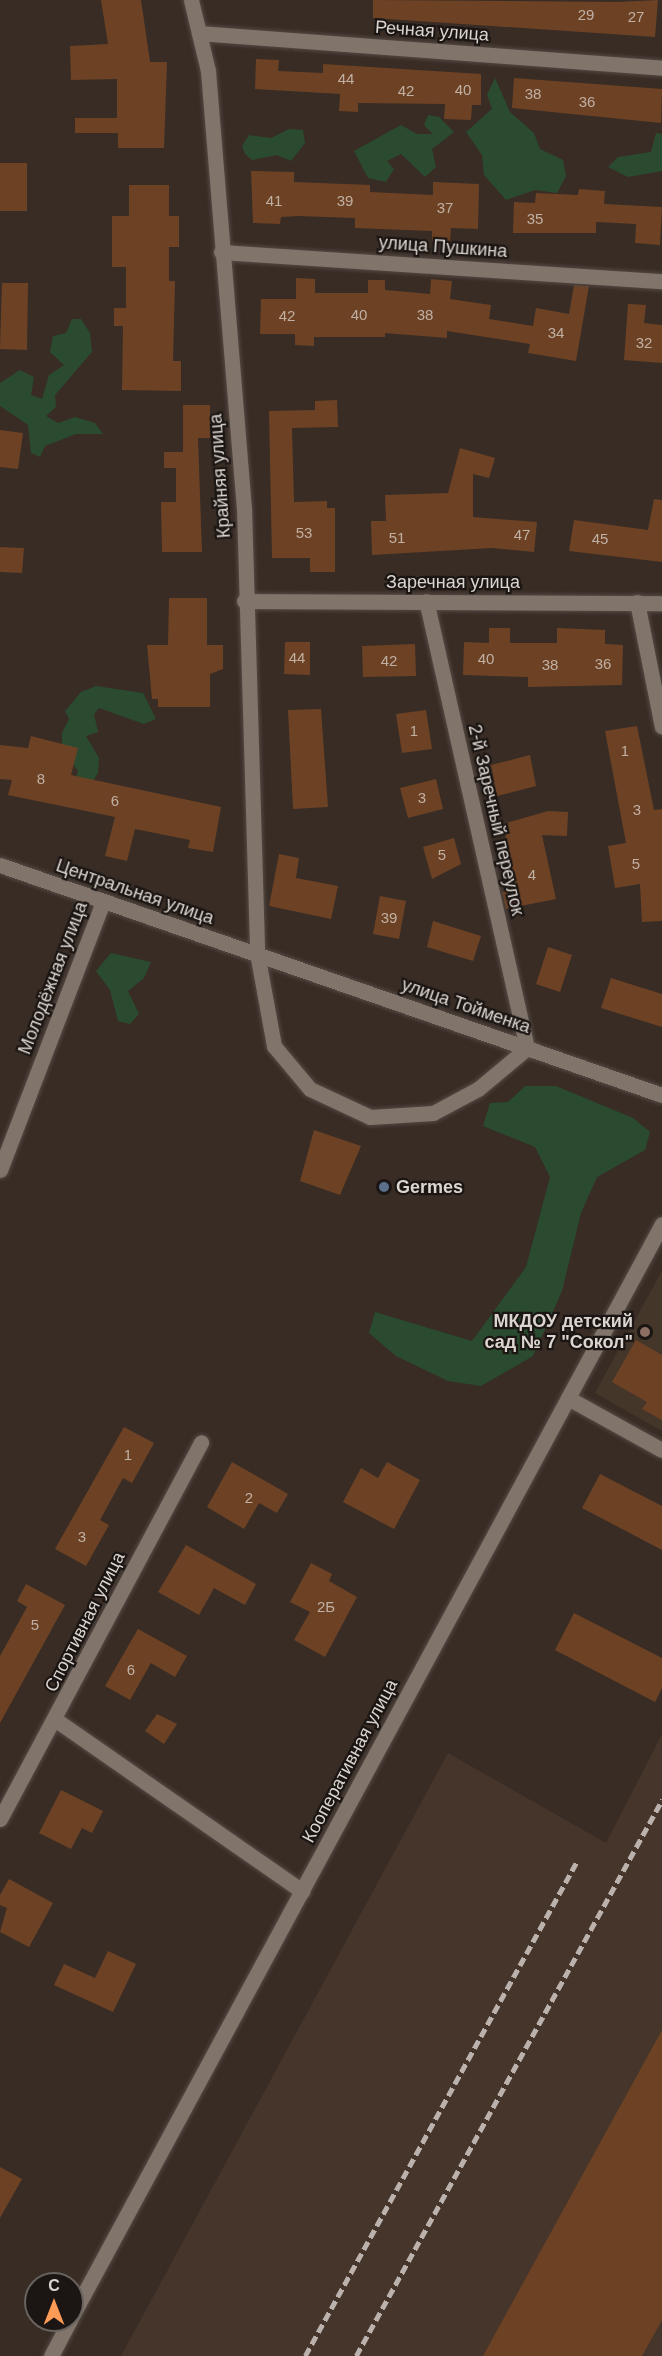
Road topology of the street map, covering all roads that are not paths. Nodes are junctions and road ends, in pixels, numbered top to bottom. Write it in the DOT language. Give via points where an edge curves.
graph roads {
  1 [pos="191,0"];
  2 [pos="199,33"];
  3 [pos="662,69"];
  4 [pos="221,252"];
  5 [pos="662,282"];
  6 [pos="244,601"];
  7 [pos="426,601"];
  8 [pos="637,602"];
  9 [pos="662,603"];
  10 [pos="662,727"];
  11 [pos="0,865"];
  12 [pos="103,901"];
  13 [pos="257,953"];
  14 [pos="527,1048"];
  15 [pos="662,1095"];
  16 [pos="0,1170"];
  17 [pos="662,1224"];
  18 [pos="568,1398"];
  19 [pos="201,1442"];
  20 [pos="662,1450"];
  21 [pos="57,1720"];
  22 [pos="0,1819"];
  23 [pos="302,1891"];
  24 [pos="84,2294"];
  25 [pos="64,2332"];
  26 [pos="51,2356"];
  1 -- 2 [label="street, Крайняя улица"];
  2 -- 3 [label="street, Речная улица"];
  2 -- 4 [label="street, Крайняя улица" via="207,71"];
  4 -- 5 [label="street, улица Пушкина"];
  4 -- 6 [label="street, Крайняя улица" via="244,508"];
  6 -- 7 [label="street, Заречная улица"];
  6 -- 13 [label="street, Крайняя улица"];
  7 -- 8 [label="street, Заречная улица"];
  7 -- 14 [label="street, 2-й Заречный переулок"];
  8 -- 9 [label="street, Заречная улица"];
  8 -- 10 [label="street"];
  11 -- 12 [label="street, Центральная улица"];
  12 -- 13 [label="street, Центральная улица"];
  12 -- 16 [label="street, Молодёжная улица"];
  13 -- 14 [label="street, улица Тойменка"];
  13 -- 14 [label="street, Крайняя улица" via="274,1046 310,1089 370,1117 432,1113 478,1089"];
  14 -- 15 [label="street, улица Тойменка"];
  17 -- 18 [label="street, Кооперативная улица"];
  18 -- 20 [label="street"];
  18 -- 23 [label="street, Кооперативная улица"];
  19 -- 21 [label="street, Спортивная улица"];
  21 -- 22 [label="street, Спортивная улица"];
  21 -- 23 [label="street"];
  23 -- 24 [label="street, Кооперативная улица"];
  25 -- 26 [label="street, Кооперативная улица"];
}
